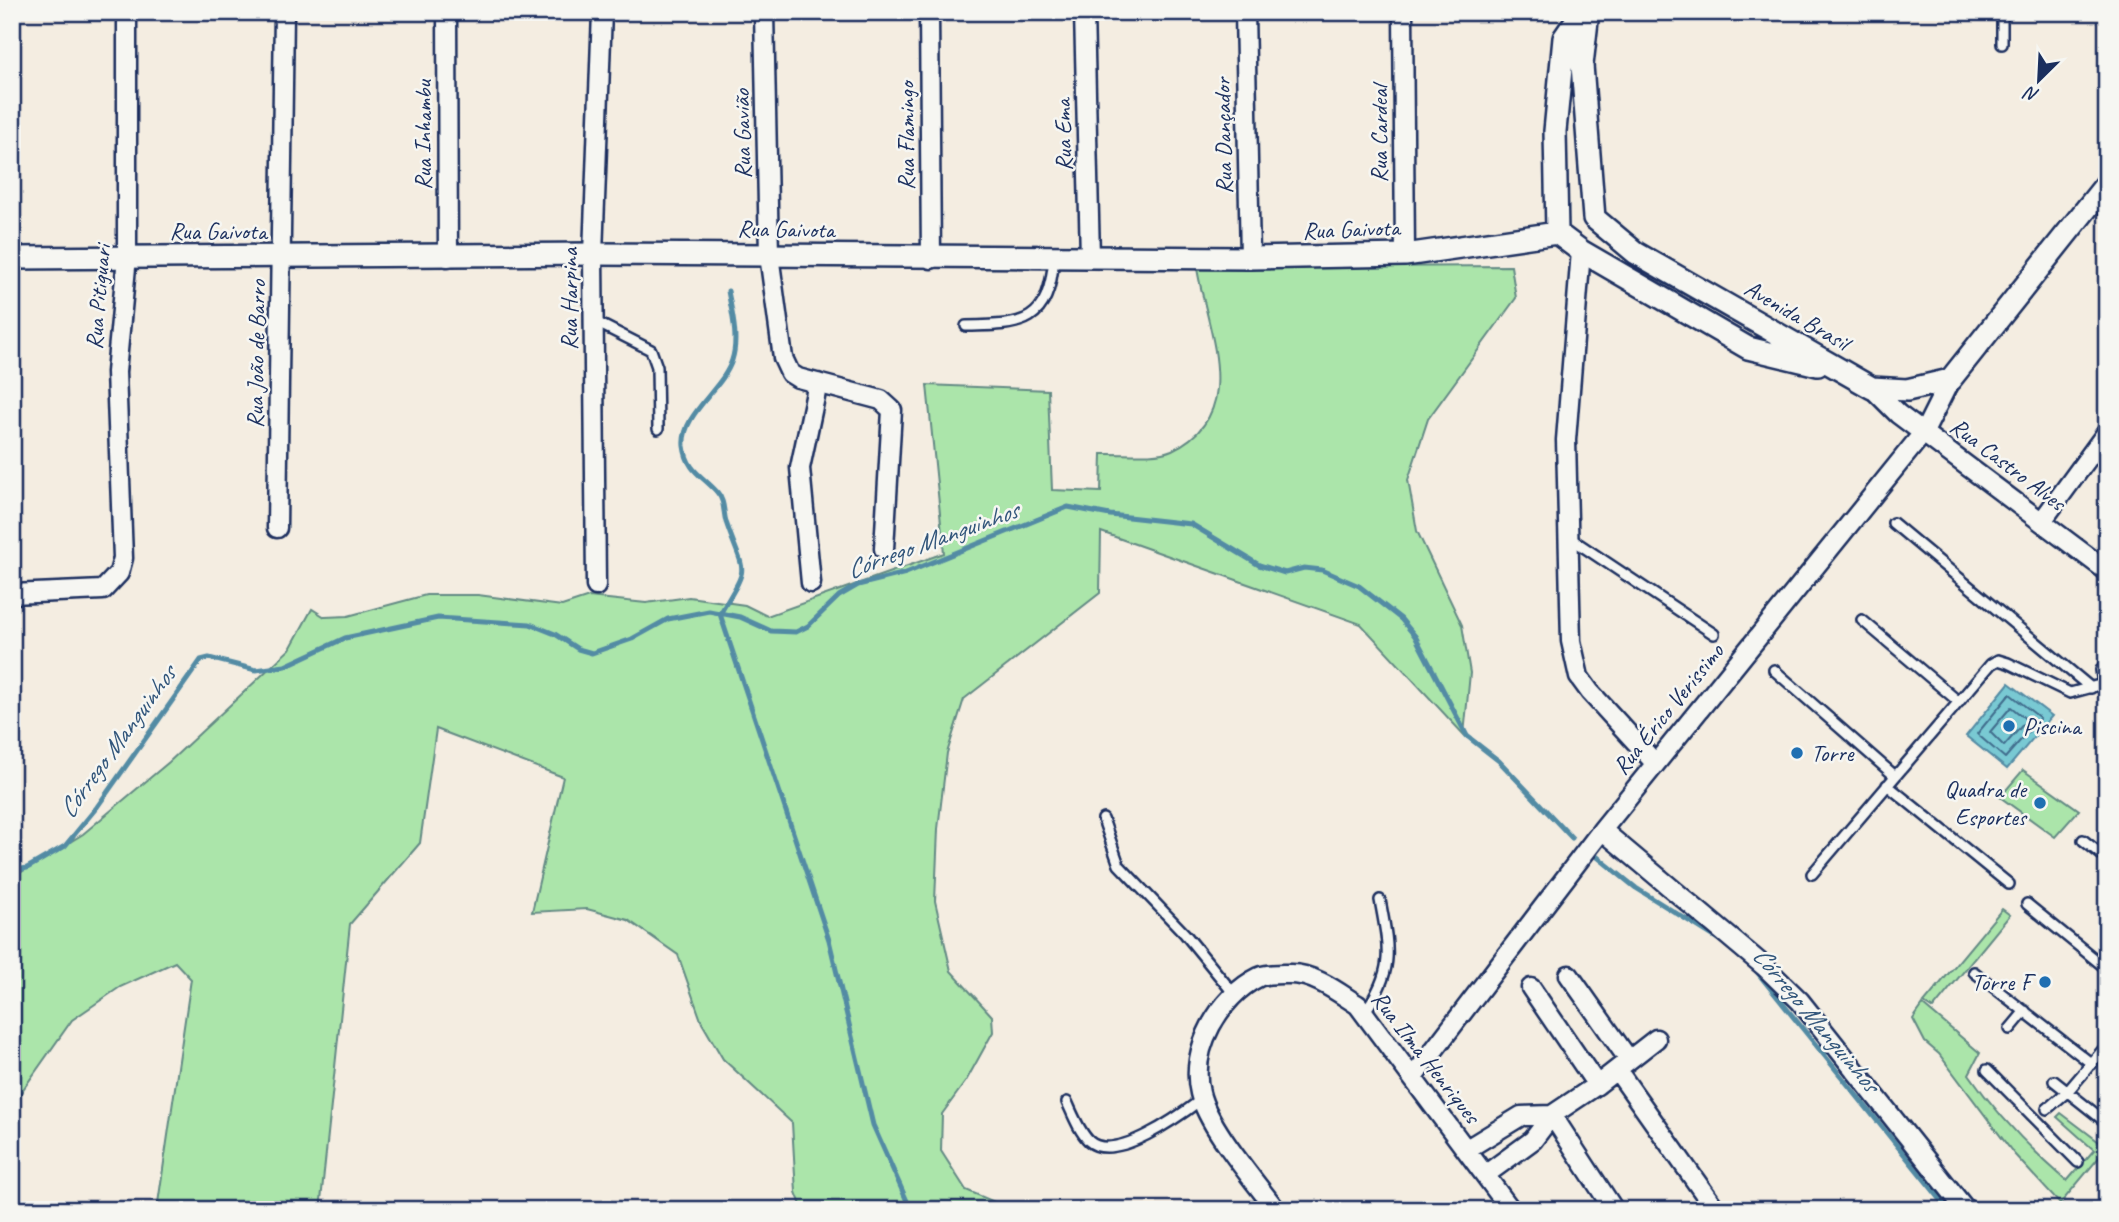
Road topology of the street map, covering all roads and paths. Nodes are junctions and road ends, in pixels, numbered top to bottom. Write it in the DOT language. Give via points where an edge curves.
graph roads {
  1 [pos="127,12"];
  2 [pos="284,12"];
  3 [pos="447,12"];
  4 [pos="602,12"];
  5 [pos="765,12"];
  6 [pos="929,12"];
  7 [pos="1084,12"];
  8 [pos="1245,12"];
  9 [pos="1403,12"];
  10 [pos="1582,12"];
  11 [pos="1588,12"];
  12 [pos="2002,12"];
  13 [pos="2002,44"];
  14 [pos="2107,183"];
  15 [pos="1557,233"];
  16 [pos="1581,251"];
  17 [pos="593,254"];
  18 [pos="769,255"];
  19 [pos="1405,255"];
  20 [pos="12,257"];
  21 [pos="127,257"];
  22 [pos="448,257"];
  23 [pos="1090,257"];
  24 [pos="282,258"];
  25 [pos="931,258"];
  26 [pos="1054,258"];
  27 [pos="1250,258"];
  28 [pos="594,321"];
  29 [pos="966,326"];
  30 [pos="1843,371"];
  31 [pos="1950,380"];
  32 [pos="818,383"];
  33 [pos="1872,388"];
  34 [pos="658,429"];
  35 [pos="1924,432"];
  36 [pos="2107,432"];
  37 [pos="2042,521"];
  38 [pos="1893,523"];
  39 [pos="278,528"];
  40 [pos="1568,537"];
  41 [pos="884,549"];
  42 [pos="2107,571"];
  43 [pos="811,583"];
  44 [pos="596,586"];
  45 [pos="12,594"];
  46 [pos="1862,620"];
  47 [pos="1714,634"];
  48 [pos="2107,660"];
  49 [pos="1774,670"];
  50 [pos="2105,684"];
  51 [pos="2091,688"];
  52 [pos="1959,702"];
  53 [pos="1655,763"];
  54 [pos="1895,776"];
  55 [pos="1887,785"];
  56 [pos="1103,819"];
  57 [pos="1599,833"];
  58 [pos="2083,840"];
  59 [pos="2107,859"];
  60 [pos="1812,874"];
  61 [pos="2009,884"];
  62 [pos="1380,900"];
  63 [pos="2027,904"];
  64 [pos="2107,969"];
  65 [pos="1974,972"];
  66 [pos="1569,975"];
  67 [pos="1531,988"];
  68 [pos="1234,994"];
  69 [pos="2025,1011"];
  70 [pos="1364,1013"];
  71 [pos="2010,1029"];
  72 [pos="1656,1039"];
  73 [pos="2107,1045"];
  74 [pos="2092,1064"];
  75 [pos="1623,1065"];
  76 [pos="1987,1070"];
  77 [pos="1413,1076"];
  78 [pos="2054,1081"];
  79 [pos="1597,1086"];
  80 [pos="2068,1091"];
  81 [pos="1202,1099"];
  82 [pos="1067,1102"];
  83 [pos="2046,1109"];
  84 [pos="1552,1115"];
  85 [pos="2107,1123"];
  86 [pos="1467,1149"];
  87 [pos="2078,1162"];
  88 [pos="1485,1174"];
  89 [pos="1276,1210"];
  90 [pos="1511,1210"];
  91 [pos="1614,1210"];
  92 [pos="1716,1210"];
  93 [pos="1966,1210"];
  1 -- 21 [label="street, Rua Pitiguari"];
  2 -- 24 [label="street, Rua João de Barro"];
  3 -- 22 [label="street, Rua Inhambu"];
  4 -- 17 [label="street, Rua Harpina"];
  5 -- 18 [label="street, Rua Gavião"];
  6 -- 25 [label="street, Rua Flamingo"];
  7 -- 23 [label="street, Rua Ema"];
  8 -- 27 [label="street, Rua Dançador"];
  9 -- 19 [label="street, Rua Cardeal"];
  10 -- 15 [label="street" via="1564,38 1555,131"];
  11 -- 30 [label="street, Avenida Brasil" via="1582,65 1594,218 1636,253"];
  12 -- 13 [label="lane"];
  14 -- 31 [label="street"];
  15 -- 16 [label="street"];
  15 -- 19 [label="street, Rua Gaivota"];
  16 -- 30 [label="street" via="1748,348"];
  16 -- 40 [label="street" via="1566,440"];
  17 -- 18 [label="street, Rua Gaivota"];
  17 -- 22 [label="street, Rua Gaivota"];
  17 -- 28 [label="street, Rua Harpina"];
  18 -- 25 [label="street, Rua Gaivota"];
  18 -- 32 [label="street, Rua Gavião" via="785,365 798,377"];
  19 -- 27 [label="street, Rua Gaivota"];
  20 -- 21 [label="street, Rua Gaivota"];
  21 -- 24 [label="street, Rua Gaivota"];
  21 -- 45 [label="street, Rua Pitiguari" via="116,372 123,558 119,573 103,590 88,593"];
  22 -- 24 [label="street, Rua Gaivota"];
  23 -- 26 [label="street, Rua Gaivota"];
  23 -- 27 [label="street, Rua Gaivota"];
  24 -- 39 [label="street, Rua João de Barro"];
  25 -- 26 [label="street, Rua Gaivota"];
  26 -- 29 [label="lane" via="1037,313 1013,325"];
  28 -- 34 [label="lane" via="652,351 657,367"];
  28 -- 44 [label="street, Rua Harpina"];
  30 -- 33 [label="street, Avenida Brasil"];
  31 -- 33 [label="street, Avenida Brasil" via="1907,390"];
  31 -- 35 [label="street, Rua Castro Alves"];
  32 -- 41 [label="street" via="881,400 892,410"];
  32 -- 43 [label="street" via="800,468"];
  33 -- 35 [label="street"];
  35 -- 37 [label="street, Rua Castro Alves"];
  35 -- 53 [label="street, Rua Érico Verissimo"];
  36 -- 37 [label="street"];
  37 -- 42 [label="street, Rua Castro Alves"];
  38 -- 51 [label="lane"];
  40 -- 47 [label="lane"];
  40 -- 53 [label="street" via="1571,641 1579,677"];
  46 -- 52 [label="lane"];
  48 -- 50 [label="lane" via="2101,670"];
  49 -- 54 [label="lane"];
  50 -- 51 [label="lane"];
  51 -- 52 [label="lane" via="2062,691 1998,660"];
  52 -- 54 [label="lane"];
  53 -- 57 [label="street, Rua Érico Verissimo"];
  54 -- 55 [label="lane"];
  55 -- 60 [label="lane"];
  55 -- 61 [label="lane"];
  56 -- 68 [label="lane" via="1118,865 1185,934"];
  57 -- 77 [label="street, Rua Érico Verissimo"];
  57 -- 93 [label="street" via="1765,967 1800,1001"];
  58 -- 59 [label="lane"];
  62 -- 70 [label="lane" via="1387,973"];
  63 -- 64 [label="lane"];
  65 -- 69 [label="lane"];
  66 -- 75 [label="street"];
  67 -- 79 [label="street"];
  68 -- 70 [label="street, Rua Ilma Henriques" via="1261,976 1294,974 1327,985"];
  68 -- 81 [label="street, Rua Ilma Henriques" via="1214,1019 1203,1043 1199,1068"];
  69 -- 71 [label="lane"];
  69 -- 74 [label="lane"];
  70 -- 77 [label="street, Rua Ilma Henriques"];
  72 -- 75 [label="street"];
  73 -- 74 [label="lane"];
  74 -- 80 [label="lane"];
  75 -- 79 [label="street"];
  75 -- 92 [label="street"];
  76 -- 87 [label="lane"];
  77 -- 86 [label="street, Rua Ilma Henriques"];
  78 -- 80 [label="lane"];
  79 -- 84 [label="street"];
  80 -- 83 [label="lane"];
  80 -- 85 [label="lane"];
  81 -- 82 [label="lane" via="1161,1129 1111,1148 1091,1143"];
  81 -- 89 [label="street, Rua Ilma Henriques"];
  84 -- 86 [label="street" via="1521,1116"];
  84 -- 88 [label="street" via="1533,1140"];
  84 -- 91 [label="street"];
  86 -- 88 [label="street, Rua Ilma Henriques"];
  88 -- 90 [label="street, Rua Ilma Henriques"];
}
